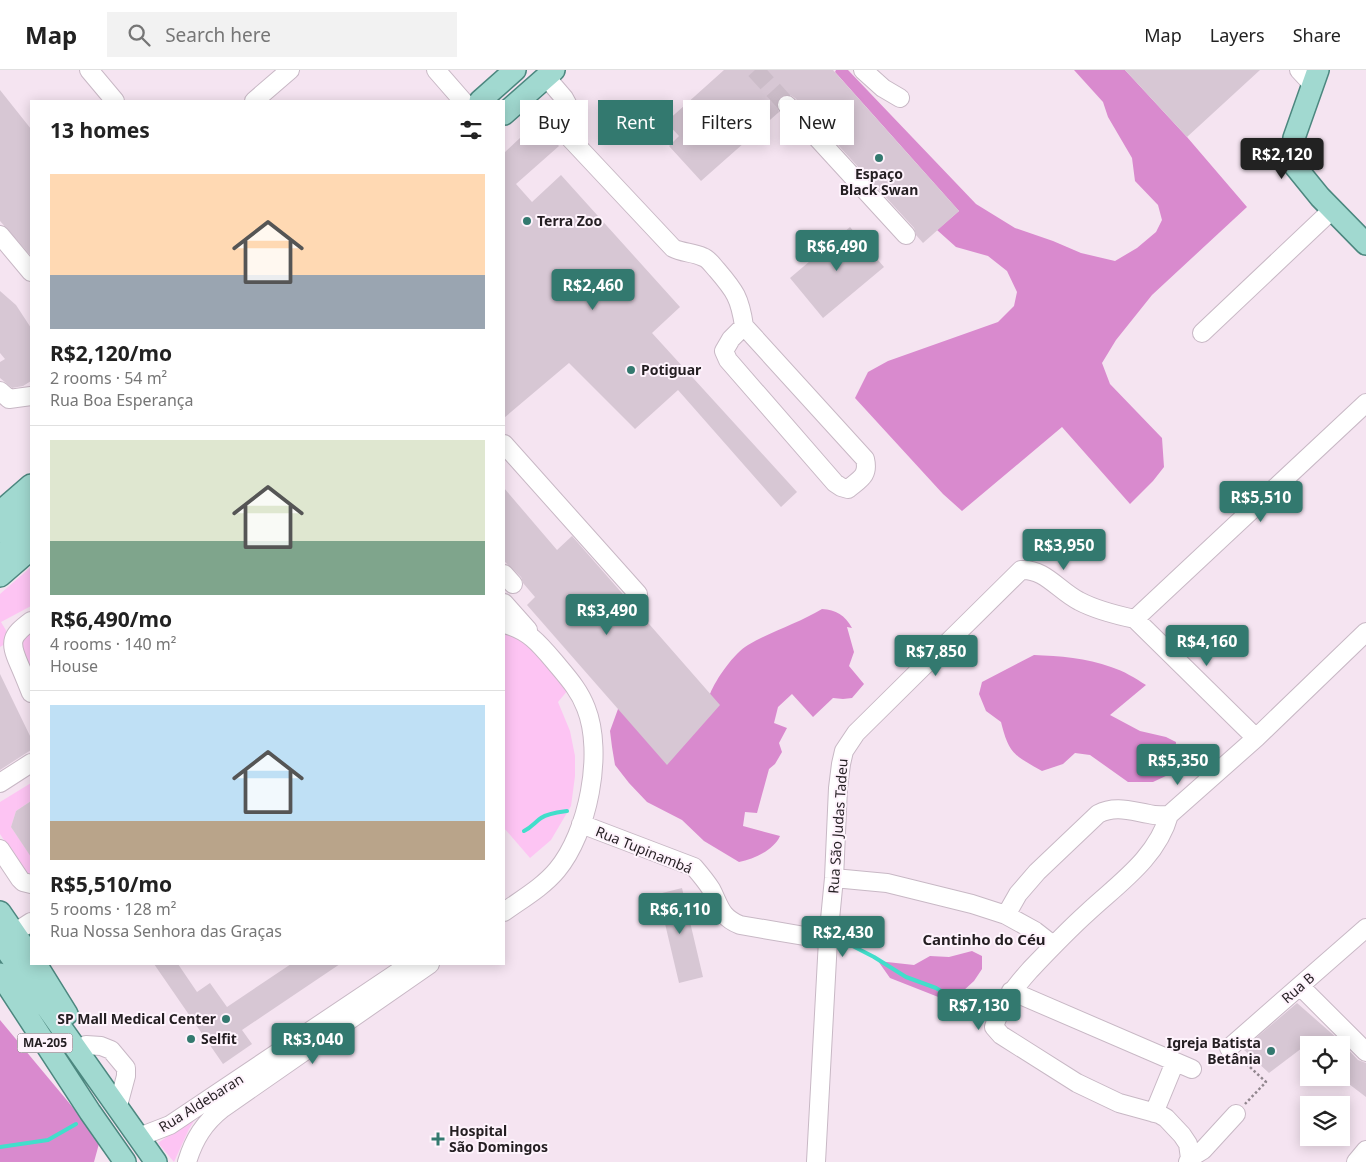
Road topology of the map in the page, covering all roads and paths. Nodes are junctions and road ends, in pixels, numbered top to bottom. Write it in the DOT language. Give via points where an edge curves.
graph roads {
  1 [pos="290,70"];
  2 [pos="436,70"];
  3 [pos="515,70"];
  4 [pos="863,70"];
  5 [pos="89,71"];
  6 [pos="550,74"];
  7 [pos="1310,75"];
  8 [pos="900,98"];
  9 [pos="114,100"];
  10 [pos="255,100"];
  11 [pos="462,100"];
  12 [pos="481,100"];
  13 [pos="505,113"];
  14 [pos="824,145"];
  15 [pos="1332,210"];
  16 [pos="0,235"];
  17 [pos="906,235"];
  18 [pos="1366,244"];
  19 [pos="30,271"];
  20 [pos="744,326"];
  21 [pos="1202,333"];
  22 [pos="0,391"];
  23 [pos="30,396"];
  24 [pos="1366,403"];
  25 [pos="505,445"];
  26 [pos="30,486"];
  27 [pos="30,505"];
  28 [pos="0,512"];
  29 [pos="30,530"];
  30 [pos="0,532"];
  31 [pos="30,550"];
  32 [pos="0,557"];
  33 [pos="0,576"];
  34 [pos="638,594"];
  35 [pos="505,604"];
  36 [pos="1134,619"];
  37 [pos="30,622"];
  38 [pos="505,624"];
  39 [pos="1366,632"];
  40 [pos="534,638"];
  41 [pos="30,691"];
  42 [pos="1256,738"];
  43 [pos="30,764"];
  44 [pos="0,783"];
  45 [pos="1169,815"];
  46 [pos="581,824"];
  47 [pos="0,849"];
  48 [pos="834,878"];
  49 [pos="30,884"];
  50 [pos="505,899"];
  51 [pos="505,911"];
  52 [pos="0,912"];
  53 [pos="1006,915"];
  54 [pos="1366,928"];
  55 [pos="15,932"];
  56 [pos="828,940"];
  57 [pos="1053,945"];
  58 [pos="30,955"];
  59 [pos="30,957"];
  60 [pos="35,965"];
  61 [pos="37,965"];
  62 [pos="409,965"];
  63 [pos="429,965"];
  64 [pos="0,974"];
  65 [pos="1300,986"];
  66 [pos="1012,991"];
  67 [pos="0,998"];
  68 [pos="1229,1048"];
  69 [pos="1365,1049"];
  70 [pos="1175,1062"];
  71 [pos="1192,1069"];
  72 [pos="90,1112"];
  73 [pos="1154,1113"];
  74 [pos="1236,1114"];
  75 [pos="139,1137"];
  76 [pos="1366,1150"];
  77 [pos="117,1157"];
  78 [pos="1189,1160"];
  79 [pos="156,1162"];
  80 [pos="188,1162"];
  81 [pos="816,1162"];
  82 [pos="1356,1162"];
  1 -- 10 [label="street"];
  2 -- 11 [label="street"];
  3 -- 12 [label="main road"];
  4 -- 8 [label="street"];
  5 -- 9 [label="street"];
  6 -- 13 [label="main road"];
  6 -- 20 [label="street" via="570,108 566,134 672,248 706,258 737,295"];
  7 -- 15 [label="main road" via="1292,154 1294,165 1303,178"];
  14 -- 17 [label="street"];
  15 -- 18 [label="main road"];
  15 -- 21 [label="street"];
  16 -- 19 [label="street"];
  20 -- 20 [label="street" via="724,351 728,360 836,483 848,489 866,473 865,460"];
  22 -- 23 [label="street" via="9,399"];
  24 -- 36 [label="street"];
  25 -- 34 [label="street"];
  26 -- 28 [label="main road"];
  27 -- 30 [label="main road"];
  29 -- 32 [label="main road"];
  31 -- 33 [label="main road"];
  35 -- 40 [label="street"];
  36 -- 42 [label="street"];
  36 -- 48 [label="street, Rua São Judas Tadeu" via="1080,602 1036,572 1021,570 847,744 841,764"];
  37 -- 41 [label="street" via="13,640 12,649"];
  38 -- 40 [label="street"];
  39 -- 42 [label="street"];
  40 -- 46 [label="street" via="577,688 587,709 592,729 592,776"];
  42 -- 45 [label="street"];
  43 -- 44 [label="street"];
  45 -- 53 [label="street" via="1115,808 1098,814 1037,872 1018,894"];
  45 -- 57 [label="street" via="1163,832 1145,859"];
  46 -- 50 [label="street" via="549,868"];
  46 -- 51 [label="street" via="570,853 556,872"];
  46 -- 56 [label="street, Rua Tupinambá" via="694,867 730,921"];
  47 -- 49 [label="street" via="23,882"];
  48 -- 53 [label="street" via="887,883"];
  48 -- 56 [label="street, Rua São Judas Tadeu"];
  52 -- 55 [label="main road"];
  53 -- 57 [label="street"];
  54 -- 65 [label="street, Rua B"];
  55 -- 58 [label="main road"];
  55 -- 59 [label="main road, MA-205"];
  56 -- 81 [label="street, Rua São Judas Tadeu"];
  57 -- 66 [label="street"];
  60 -- 75 [label="main road, MA-205"];
  61 -- 75 [label="main road"];
  62 -- 75 [label="street, Rua Aldebaran" via="170,1125"];
  63 -- 80 [label="street, Rua Aldebaran" via="222,1108 198,1133"];
  64 -- 72 [label="main road, MA-205"];
  65 -- 68 [label="street, Rua B"];
  65 -- 69 [label="street"];
  66 -- 70 [label="street"];
  66 -- 73 [label="street" via="996,1021 994,1027 997,1031 1077,1084 1119,1103"];
  67 -- 72 [label="main road"];
  68 -- 74 [label="path" via="1266,1082"];
  70 -- 71 [label="street"];
  70 -- 73 [label="street"];
  72 -- 77 [label="main road, MA-205"];
  73 -- 78 [label="street" via="1176,1126 1188,1144"];
  74 -- 78 [label="street" via="1203,1150"];
  75 -- 79 [label="main road, MA-205"];
  76 -- 82 [label="street"];
}
